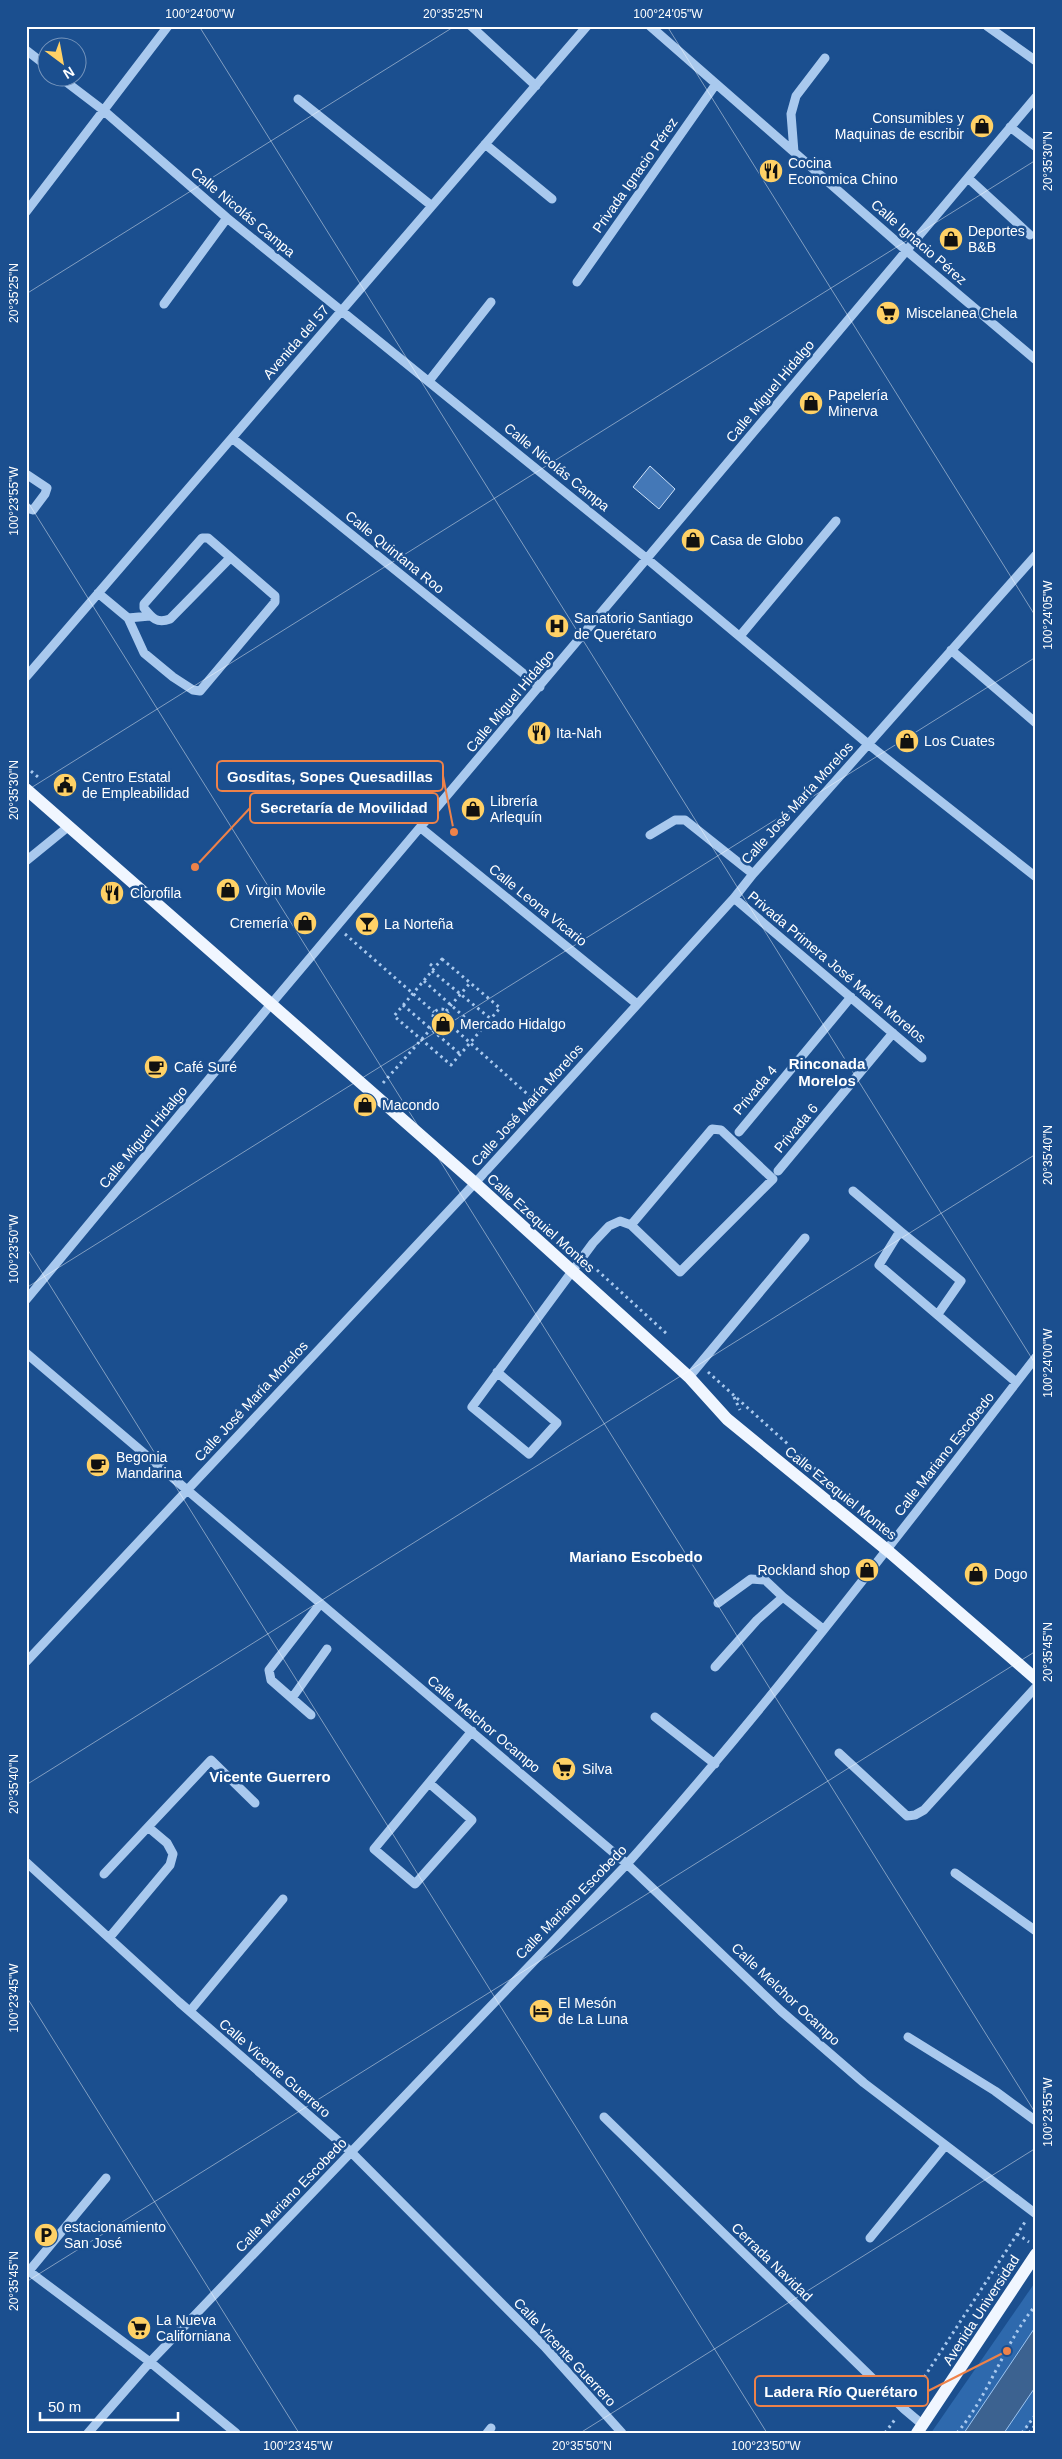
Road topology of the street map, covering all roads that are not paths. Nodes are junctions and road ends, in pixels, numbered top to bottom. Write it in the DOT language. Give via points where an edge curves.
graph roads {
  1 [pos="168,26"];
  2 [pos="471,26"];
  3 [pos="587,26"];
  4 [pos="650,26"];
  5 [pos="987,26"];
  6 [pos="26,50"];
  7 [pos="825,58"];
  8 [pos="38,59"];
  9 [pos="1036,61"];
  10 [pos="716,84"];
  11 [pos="536,86"];
  12 [pos="74,88"];
  13 [pos="1036,97"];
  14 [pos="298,99"];
  15 [pos="103,110"];
  16 [pos="1010,127"];
  17 [pos="485,144"];
  18 [pos="1036,147"];
  19 [pos="794,152"];
  20 [pos="968,178"];
  21 [pos="552,200"];
  22 [pos="432,206"];
  23 [pos="26,212"];
  24 [pos="226,218"];
  25 [pos="1030,235"];
  26 [pos="907,250"];
  27 [pos="577,282"];
  28 [pos="491,302"];
  29 [pos="164,304"];
  30 [pos="342,310"];
  31 [pos="1036,360"];
  32 [pos="429,381"];
  33 [pos="232,438"];
  34 [pos="26,474"];
  35 [pos="26,508"];
  36 [pos="836,520"];
  37 [pos="1036,555"];
  38 [pos="230,558"];
  39 [pos="646,558"];
  40 [pos="98,593"];
  41 [pos="150,616"];
  42 [pos="128,618"];
  43 [pos="740,636"];
  44 [pos="951,650"];
  45 [pos="26,676"];
  46 [pos="540,687"];
  47 [pos="1036,723"];
  48 [pos="868,744"];
  49 [pos="26,789"];
  50 [pos="69,826"];
  51 [pos="421,828"];
  52 [pos="650,835"];
  53 [pos="26,861"];
  54 [pos="753,874"];
  55 [pos="1036,877"];
  56 [pos="734,898"];
  57 [pos="851,997"];
  58 [pos="272,1003"];
  59 [pos="637,1004"];
  60 [pos="893,1034"];
  61 [pos="922,1058"];
  62 [pos="739,1132"];
  63 [pos="778,1171"];
  64 [pos="475,1183"];
  65 [pos="853,1191"];
  66 [pos="631,1226"];
  67 [pos="900,1231"];
  68 [pos="805,1238"];
  69 [pos="572,1271"];
  70 [pos="26,1300"];
  71 [pos="938,1314"];
  72 [pos="26,1353"];
  73 [pos="1036,1357"];
  74 [pos="497,1372"];
  75 [pos="689,1377"];
  76 [pos="1016,1382"];
  77 [pos="186,1490"];
  78 [pos="887,1550"];
  79 [pos="783,1597"];
  80 [pos="718,1603"];
  81 [pos="320,1604"];
  82 [pos="823,1629"];
  83 [pos="327,1649"];
  84 [pos="26,1662"];
  85 [pos="715,1667"];
  86 [pos="1036,1679"];
  87 [pos="1036,1687"];
  88 [pos="292,1698"];
  89 [pos="311,1715"];
  90 [pos="656,1717"];
  91 [pos="472,1732"];
  92 [pos="840,1753"];
  93 [pos="715,1764"];
  94 [pos="430,1783"];
  95 [pos="255,1803"];
  96 [pos="148,1827"];
  97 [pos="26,1862"];
  98 [pos="627,1864"];
  99 [pos="955,1873"];
  100 [pos="104,1874"];
  101 [pos="283,1899"];
  102 [pos="1036,1931"];
  103 [pos="109,1938"];
  104 [pos="190,2011"];
  105 [pos="908,2037"];
  106 [pos="604,2117"];
  107 [pos="1036,2121"];
  108 [pos="945,2146"];
  109 [pos="350,2152"];
  110 [pos="106,2178"];
  111 [pos="1034,2212"];
  112 [pos="870,2238"];
  113 [pos="1036,2254"];
  114 [pos="28,2270"];
  115 [pos="150,2362"];
  116 [pos="920,2429"];
  117 [pos="88,2433"];
  118 [pos="236,2433"];
  119 [pos="622,2433"];
  1 -- 15 [label="street"];
  2 -- 11 [label="street"];
  3 -- 11 [label="street, Avenida del 57"];
  4 -- 10 [label="street, Calle Ignacio Pérez"];
  5 -- 9 [label="street"];
  6 -- 8 [label="street"];
  7 -- 19 [label="street" via="796,96 791,114"];
  10 -- 19 [label="street, Calle Ignacio Pérez"];
  10 -- 27 [label="street, Privada Ignacio Pérez"];
  11 -- 17 [label="street, Avenida del 57"];
  12 -- 15 [label="street, Calle Nicolás Campa"];
  13 -- 16 [label="street, Calle Miguel Hidalgo"];
  14 -- 22 [label="street"];
  15 -- 23 [label="street"];
  15 -- 24 [label="street, Calle Nicolás Campa"];
  16 -- 18 [label="street"];
  16 -- 20 [label="street, Calle Miguel Hidalgo"];
  17 -- 21 [label="street"];
  17 -- 22 [label="street, Avenida del 57"];
  19 -- 26 [label="street, Calle Ignacio Pérez"];
  20 -- 25 [label="street"];
  20 -- 26 [label="street, Calle Miguel Hidalgo"];
  22 -- 30 [label="street, Avenida del 57"];
  24 -- 29 [label="street"];
  24 -- 30 [label="street, Calle Nicolás Campa"];
  26 -- 31 [label="street, Calle Ignacio Pérez"];
  26 -- 39 [label="street, Calle Miguel Hidalgo"];
  28 -- 32 [label="street"];
  30 -- 32 [label="street, Calle Nicolás Campa"];
  30 -- 33 [label="street, Avenida del 57"];
  32 -- 39 [label="street, Calle Nicolás Campa"];
  33 -- 40 [label="street, Avenida del 57"];
  33 -- 46 [label="street, Calle Quintana Roo"];
  34 -- 35 [label="street" via="47,488 46,494 32,510"];
  36 -- 43 [label="street"];
  37 -- 44 [label="street, Calle José María Morelos"];
  38 -- 41 [label="street" via="170,618 162,622"];
  38 -- 41 [label="street" via="208,538 202,538 144,604"];
  38 -- 42 [label="street" via="258,580 274,596 275,602 200,692 173,677 144,653"];
  39 -- 43 [label="street, Calle Nicolás Campa"];
  39 -- 46 [label="street, Calle Miguel Hidalgo"];
  40 -- 42 [label="street"];
  40 -- 45 [label="street, Avenida del 57"];
  41 -- 42 [label="street"];
  43 -- 48 [label="street, Calle Nicolás Campa"];
  44 -- 47 [label="street"];
  44 -- 48 [label="street, Calle José María Morelos"];
  46 -- 51 [label="street, Calle Miguel Hidalgo"];
  48 -- 54 [label="street, Calle José María Morelos"];
  48 -- 55 [label="street, Calle Nicolás Campa"];
  49 -- 50 [label="main road, Calle Ezequiel Montes"];
  50 -- 53 [label="street"];
  50 -- 58 [label="main road, Calle Ezequiel Montes"];
  51 -- 58 [label="street, Calle Miguel Hidalgo"];
  51 -- 59 [label="street, Calle Leona Vicario"];
  52 -- 54 [label="street" via="675,820 685,820"];
  54 -- 56 [label="street, Calle José María Morelos"];
  56 -- 57 [label="street, Privada Primera José María Morelos"];
  56 -- 59 [label="street, Calle José María Morelos"];
  57 -- 60 [label="street, Privada Primera José María Morelos"];
  57 -- 62 [label="street, Privada 4"];
  58 -- 64 [label="main road, Calle Ezequiel Montes"];
  58 -- 70 [label="street, Calle Miguel Hidalgo"];
  59 -- 64 [label="street, Calle José María Morelos"];
  60 -- 61 [label="street, Privada Primera José María Morelos"];
  60 -- 63 [label="street, Privada 6"];
  64 -- 69 [label="main road, Calle Ezequiel Montes"];
  64 -- 77 [label="street, Calle José María Morelos"];
  65 -- 67 [label="street"];
  66 -- 66 [label="street" via="712,1129 721,1130 772,1179 680,1272"];
  66 -- 69 [label="street" via="620,1221 609,1226"];
  67 -- 71 [label="street" via="879,1265"];
  67 -- 71 [label="street" via="961,1281"];
  68 -- 75 [label="street"];
  69 -- 74 [label="street"];
  69 -- 75 [label="main road, Calle Ezequiel Montes"];
  71 -- 76 [label="street"];
  72 -- 77 [label="street, Calle Melchor Ocampo"];
  73 -- 76 [label="street, Calle Mariano Escobedo"];
  74 -- 74 [label="street" via="472,1407 529,1454 557,1423"];
  75 -- 78 [label="main road, Calle Ezequiel Montes" via="727,1419"];
  76 -- 78 [label="street, Calle Mariano Escobedo"];
  77 -- 81 [label="street, Calle Melchor Ocampo"];
  77 -- 84 [label="street, Calle José María Morelos"];
  78 -- 82 [label="street, Calle Mariano Escobedo"];
  78 -- 86 [label="main road, Calle Ezequiel Montes"];
  79 -- 80 [label="street" via="765,1580 751,1579"];
  79 -- 82 [label="street"];
  79 -- 85 [label="street" via="757,1620"];
  81 -- 88 [label="street" via="269,1670 271,1680"];
  81 -- 91 [label="street, Calle Melchor Ocampo"];
  82 -- 93 [label="street, Calle Mariano Escobedo"];
  83 -- 88 [label="street"];
  87 -- 92 [label="street" via="924,1810 915,1815 907,1816"];
  88 -- 89 [label="street"];
  90 -- 93 [label="street"];
  91 -- 94 [label="street"];
  91 -- 98 [label="street, Calle Melchor Ocampo"];
  93 -- 98 [label="street, Calle Mariano Escobedo"];
  94 -- 94 [label="street" via="374,1849 415,1884 472,1820"];
  95 -- 96 [label="street" via="211,1760"];
  96 -- 100 [label="street"];
  96 -- 103 [label="street" via="167,1843 173,1854 170,1865"];
  97 -- 103 [label="street, Calle Vicente Guerrero"];
  98 -- 108 [label="street, Calle Melchor Ocampo" via="781,2011 864,2083"];
  98 -- 109 [label="street, Calle Mariano Escobedo"];
  99 -- 102 [label="street"];
  101 -- 104 [label="street"];
  103 -- 104 [label="street, Calle Vicente Guerrero"];
  104 -- 109 [label="street, Calle Vicente Guerrero"];
  105 -- 107 [label="street" via="995,2091"];
  106 -- 116 [label="street, Cerrada Navidad" via="904,2409"];
  108 -- 111 [label="street, Calle Melchor Ocampo"];
  108 -- 112 [label="street"];
  109 -- 115 [label="street, Calle Mariano Escobedo"];
  109 -- 119 [label="street, Calle Vicente Guerrero" via="544,2346"];
  110 -- 114 [label="street"];
  113 -- 116 [label="main road, Avenida Universidad"];
  114 -- 115 [label="street"];
  115 -- 117 [label="street, Calle Mariano Escobedo"];
  115 -- 118 [label="street"];
}
